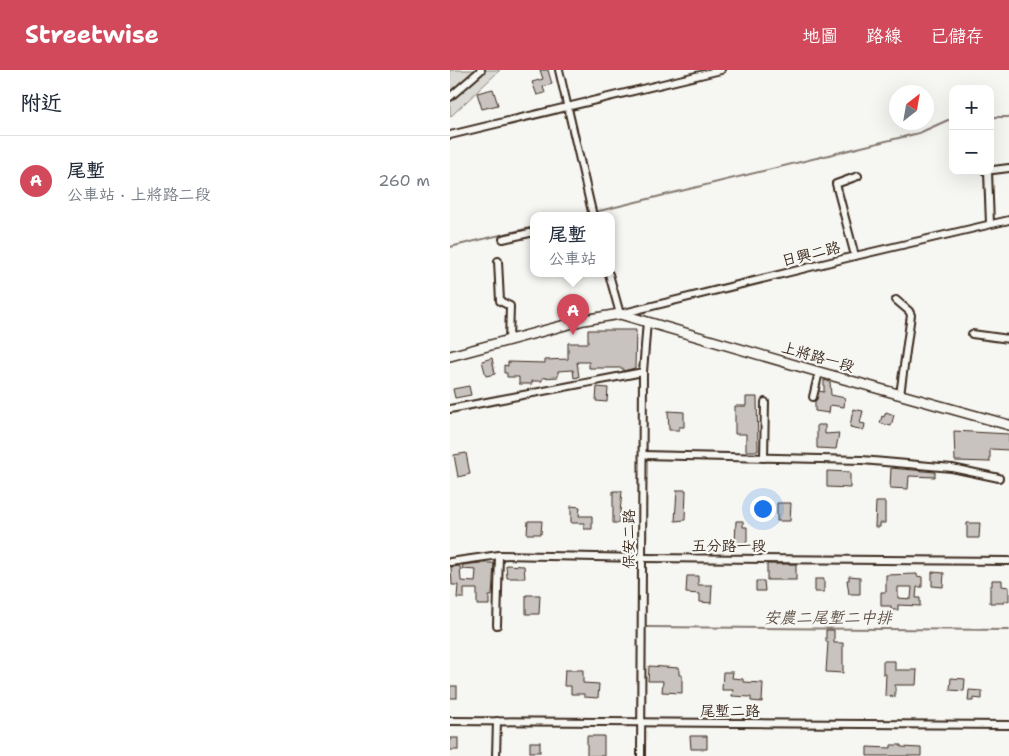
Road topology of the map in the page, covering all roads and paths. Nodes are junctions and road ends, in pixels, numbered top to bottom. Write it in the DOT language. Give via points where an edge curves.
graph roads {
  1 [pos="482,70"];
  2 [pos="559,70"];
  3 [pos="721,70"];
  4 [pos="450,97"];
  5 [pos="567,107"];
  6 [pos="450,135"];
  7 [pos="1009,168"];
  8 [pos="994,171"];
  9 [pos="986,175"];
  10 [pos="858,176"];
  11 [pos="592,212"];
  12 [pos="1009,220"];
  13 [pos="990,224"];
  14 [pos="530,233"];
  15 [pos="503,238"];
  16 [pos="854,256"];
  17 [pos="498,261"];
  18 [pos="610,277"];
  19 [pos="896,300"];
  20 [pos="620,314"];
  21 [pos="647,321"];
  22 [pos="972,334"];
  23 [pos="1009,339"];
  24 [pos="509,342"];
  25 [pos="450,356"];
  26 [pos="643,372"];
  27 [pos="819,372"];
  28 [pos="900,395"];
  29 [pos="813,397"];
  30 [pos="765,402"];
  31 [pos="450,409"];
  32 [pos="1009,425"];
  33 [pos="643,455"];
  34 [pos="764,458"];
  35 [pos="999,478"];
  36 [pos="499,555"];
  37 [pos="642,558"];
  38 [pos="1009,561"];
  39 [pos="450,562"];
  40 [pos="497,625"];
  41 [pos="450,721"];
  42 [pos="497,721"];
  43 [pos="641,723"];
  44 [pos="1009,725"];
  45 [pos="496,756"];
  46 [pos="641,756"];
  1 -- 4 [label="street"];
  2 -- 5 [label="street"];
  3 -- 5 [label="street"];
  5 -- 6 [label="street"];
  5 -- 11 [label="street"];
  7 -- 8 [label="street"];
  9 -- 13 [label="street"];
  10 -- 16 [label="street" via="836,184"];
  12 -- 13 [label="street, 日興二路"];
  13 -- 16 [label="street, 日興二路"];
  14 -- 15 [label="street"];
  16 -- 20 [label="street, 日興二路"];
  17 -- 24 [label="street" via="500,301 510,306"];
  18 -- 20 [label="street"];
  19 -- 28 [label="street" via="911,315"];
  20 -- 21 [label="main road, 上將路一段"];
  20 -- 24 [label="main road" via="584,320"];
  21 -- 26 [label="street, 保安二路"];
  21 -- 27 [label="main road, 上將路一段"];
  22 -- 23 [label="street"];
  24 -- 25 [label="main road"];
  26 -- 31 [label="street"];
  26 -- 33 [label="street, 保安二路"];
  27 -- 28 [label="main road, 上將路一段"];
  27 -- 29 [label="street"];
  28 -- 32 [label="main road, 上將路一段"];
  30 -- 34 [label="street"];
  33 -- 34 [label="street"];
  33 -- 37 [label="street, 保安二路"];
  34 -- 35 [label="street" via="916,464"];
  36 -- 37 [label="street, 五分路一段"];
  36 -- 39 [label="street, 五分路一段"];
  36 -- 40 [label="street"];
  37 -- 38 [label="street, 五分路一段"];
  37 -- 43 [label="street, 保安二路"];
  41 -- 42 [label="street, 尾塹二路"];
  42 -- 43 [label="street, 尾塹二路"];
  42 -- 45 [label="street"];
  43 -- 44 [label="street, 尾塹二路"];
  43 -- 46 [label="street, 保安二路"];
}
